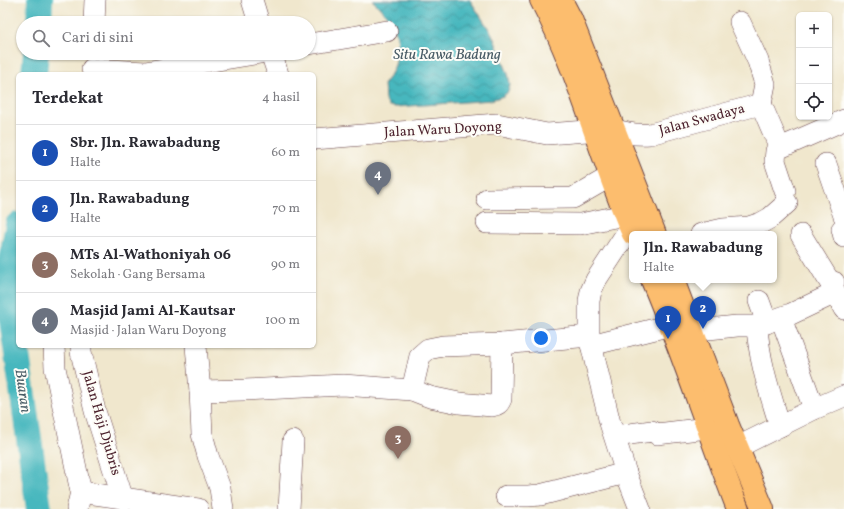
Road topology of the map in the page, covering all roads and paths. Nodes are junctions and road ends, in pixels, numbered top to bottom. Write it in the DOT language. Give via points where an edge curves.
graph roads {
  1 [pos="95,0"];
  2 [pos="252,0"];
  3 [pos="540,0"];
  4 [pos="561,0"];
  5 [pos="94,16"];
  6 [pos="257,16"];
  7 [pos="740,22"];
  8 [pos="387,31"];
  9 [pos="316,43"];
  10 [pos="218,60"];
  11 [pos="273,60"];
  12 [pos="91,65"];
  13 [pos="145,72"];
  14 [pos="145,72"];
  15 [pos="277,72"];
  16 [pos="761,104"];
  17 [pos="844,120"];
  18 [pos="605,130"];
  19 [pos="316,139"];
  20 [pos="780,148"];
  21 [pos="826,164"];
  22 [pos="611,176"];
  23 [pos="487,199"];
  24 [pos="844,216"];
  25 [pos="487,223"];
  26 [pos="629,226"];
  27 [pos="844,227"];
  28 [pos="654,231"];
  29 [pos="715,231"];
  30 [pos="801,235"];
  31 [pos="844,237"];
  32 [pos="654,283"];
  33 [pos="674,283"];
  34 [pos="838,291"];
  35 [pos="759,301"];
  36 [pos="768,322"];
  37 [pos="681,326"];
  38 [pos="590,341"];
  39 [pos="502,344"];
  40 [pos="54,348"];
  41 [pos="81,348"];
  42 [pos="196,348"];
  43 [pos="412,390"];
  44 [pos="200,391"];
  45 [pos="844,396"];
  46 [pos="814,409"];
  47 [pos="780,426"];
  48 [pos="707,428"];
  49 [pos="615,436"];
  50 [pos="293,441"];
  51 [pos="738,447"];
  52 [pos="626,472"];
  53 [pos="506,496"];
  54 [pos="123,499"];
  55 [pos="79,501"];
  56 [pos="195,509"];
  57 [pos="223,509"];
  58 [pos="289,509"];
  59 [pos="640,509"];
  60 [pos="738,509"];
  61 [pos="763,509"];
  1 -- 5 [label="street"];
  2 -- 6 [label="street"];
  3 -- 18 [label="main road"];
  4 -- 18 [label="main road" via="571,19"];
  7 -- 16 [label="street" via="758,61 765,84"];
  8 -- 9 [label="street"];
  10 -- 14 [label="street"];
  11 -- 15 [label="street"];
  12 -- 13 [label="street"];
  16 -- 18 [label="street, Jalan Swadaya" via="650,134"];
  16 -- 20 [label="street, Jalan Swadaya"];
  17 -- 20 [label="street"];
  18 -- 19 [label="street, Jalan Waru Doyong" via="547,134 497,124"];
  18 -- 22 [label="main road"];
  18 -- 28 [label="main road"];
  20 -- 29 [label="street" via="776,151 775,161 786,197 770,218 749,227"];
  21 -- 24 [label="street"];
  22 -- 23 [label="street" via="573,198"];
  22 -- 26 [label="main road"];
  25 -- 26 [label="street"];
  26 -- 38 [label="street" via="591,291"];
  27 -- 31 [label="street"];
  30 -- 34 [label="street"];
  32 -- 37 [label="main road"];
  33 -- 37 [label="main road"];
  34 -- 36 [label="street"];
  35 -- 36 [label="street"];
  36 -- 37 [label="street" via="708,329"];
  36 -- 46 [label="street"];
  36 -- 47 [label="street" via="759,344 764,373"];
  37 -- 38 [label="street"];
  37 -- 48 [label="main road"];
  37 -- 51 [label="main road"];
  38 -- 39 [label="street"];
  38 -- 49 [label="street"];
  39 -- 43 [label="street" via="428,349 420,356"];
  39 -- 43 [label="street" via="501,399 496,405 459,403"];
  40 -- 55 [label="street" via="55,368"];
  41 -- 54 [label="street, Jalan Haji Djubris" via="95,411"];
  42 -- 44 [label="street"];
  43 -- 44 [label="street" via="343,385"];
  44 -- 57 [label="street" via="202,434 220,488"];
  45 -- 46 [label="street"];
  46 -- 47 [label="street"];
  47 -- 51 [label="street"];
  48 -- 49 [label="street"];
  48 -- 60 [label="main road"];
  49 -- 52 [label="street"];
  50 -- 58 [label="street"];
  51 -- 61 [label="main road"];
  52 -- 53 [label="street" via="540,495"];
  52 -- 59 [label="street"];
  54 -- 55 [label="street"];
  54 -- 56 [label="street"];
}
